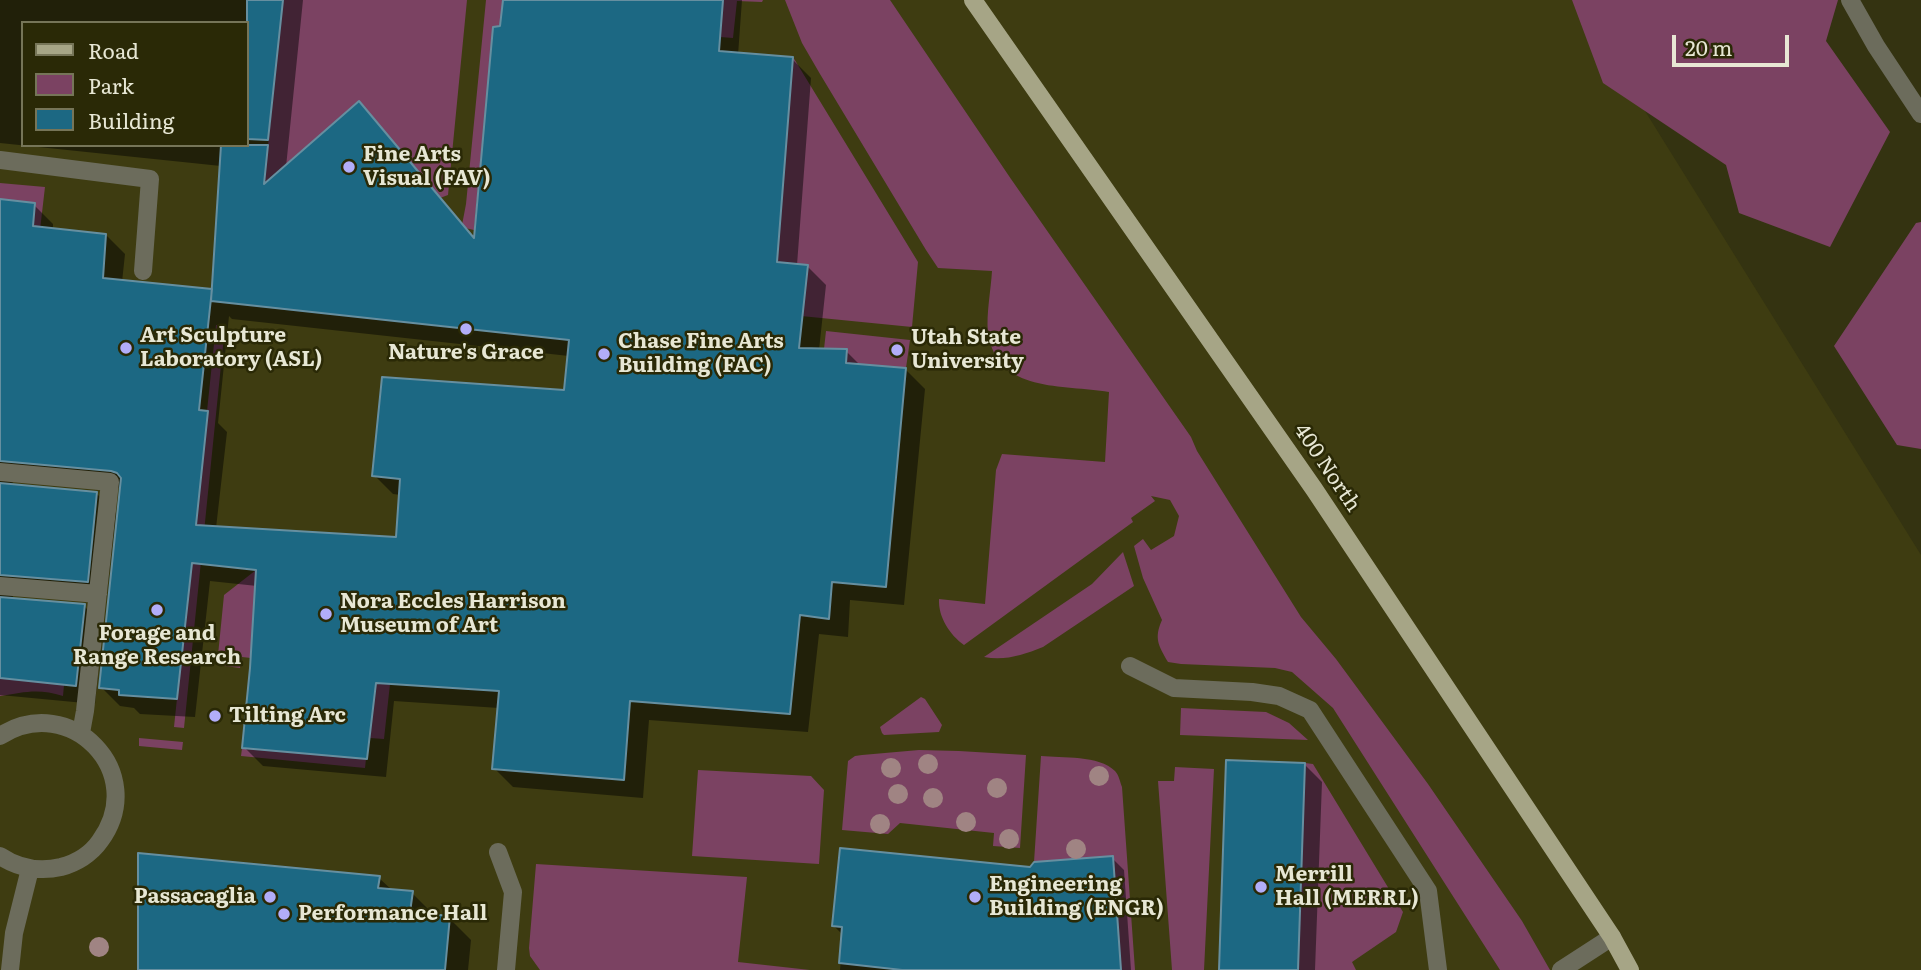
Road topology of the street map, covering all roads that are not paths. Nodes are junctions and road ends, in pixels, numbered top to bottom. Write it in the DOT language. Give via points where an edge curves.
graph roads {
  1 [pos="974,0"];
  2 [pos="1850,0"];
  3 [pos="1921,114"];
  4 [pos="0,160"];
  5 [pos="143,271"];
  6 [pos="0,472"];
  7 [pos="0,586"];
  8 [pos="98,594"];
  9 [pos="1130,666"];
  10 [pos="80,733"];
  11 [pos="0,736"];
  12 [pos="498,852"];
  13 [pos="0,856"];
  14 [pos="30,869"];
  15 [pos="1612,937"];
  16 [pos="10,970"];
  17 [pos="506,970"];
  18 [pos="1437,970"];
  19 [pos="1561,970"];
  20 [pos="1630,970"];
  1 -- 15 [label="main road, 400 North" via="1314,489"];
  2 -- 3 [label="street"];
  4 -- 5 [label="street" via="150,179"];
  6 -- 8 [label="street" via="110,482"];
  7 -- 8 [label="street"];
  8 -- 10 [label="street"];
  9 -- 18 [label="street" via="1174,688 1279,696 1310,709 1429,891"];
  10 -- 11 [label="street" via="41,722"];
  10 -- 14 [label="street" via="103,755 113,777 115,802 110,825 97,846 78,860 55,868"];
  12 -- 17 [label="street" via="513,892"];
  13 -- 14 [label="street"];
  14 -- 16 [label="street"];
  15 -- 19 [label="street"];
  15 -- 20 [label="main road, 400 North"];
}
